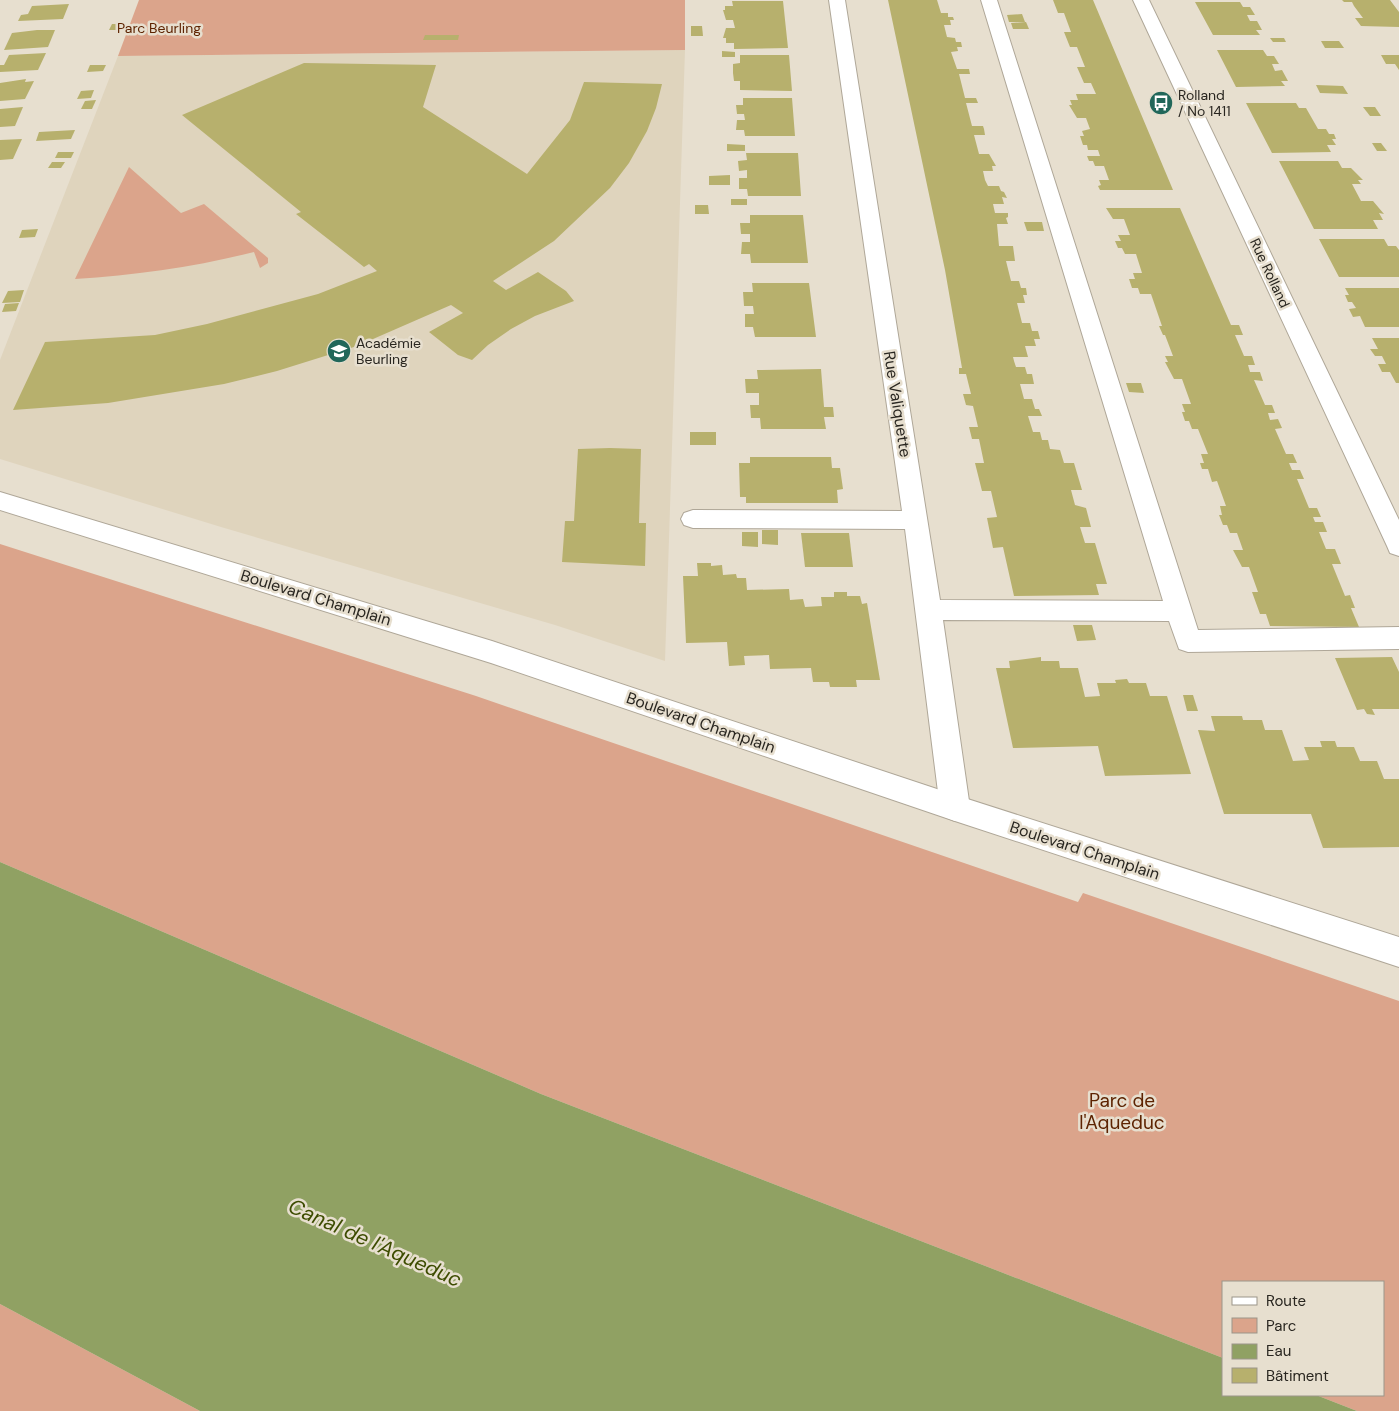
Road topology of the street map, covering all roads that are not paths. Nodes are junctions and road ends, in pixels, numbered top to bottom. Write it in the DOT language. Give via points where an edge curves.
graph roads {
  1 [pos="837,0"];
  2 [pos="989,0"];
  3 [pos="1142,0"];
  4 [pos="0,501"];
  5 [pos="693,519"];
  6 [pos="916,520"];
  7 [pos="1399,546"];
  8 [pos="928,610"];
  9 [pos="1179,611"];
  10 [pos="1399,638"];
  11 [pos="955,808"];
  12 [pos="1399,952"];
  1 -- 6 [label="street, Rue Valiquette"];
  2 -- 9 [label="street"];
  3 -- 7 [label="street, Rue Rolland"];
  4 -- 11 [label="street, Boulevard Champlain" via="492,652"];
  5 -- 6 [label="street"];
  6 -- 8 [label="street, Rue Valiquette"];
  8 -- 9 [label="street"];
  8 -- 11 [label="street, Rue Valiquette"];
  9 -- 10 [label="street" via="1188,641"];
  11 -- 12 [label="street, Boulevard Champlain"];
}
